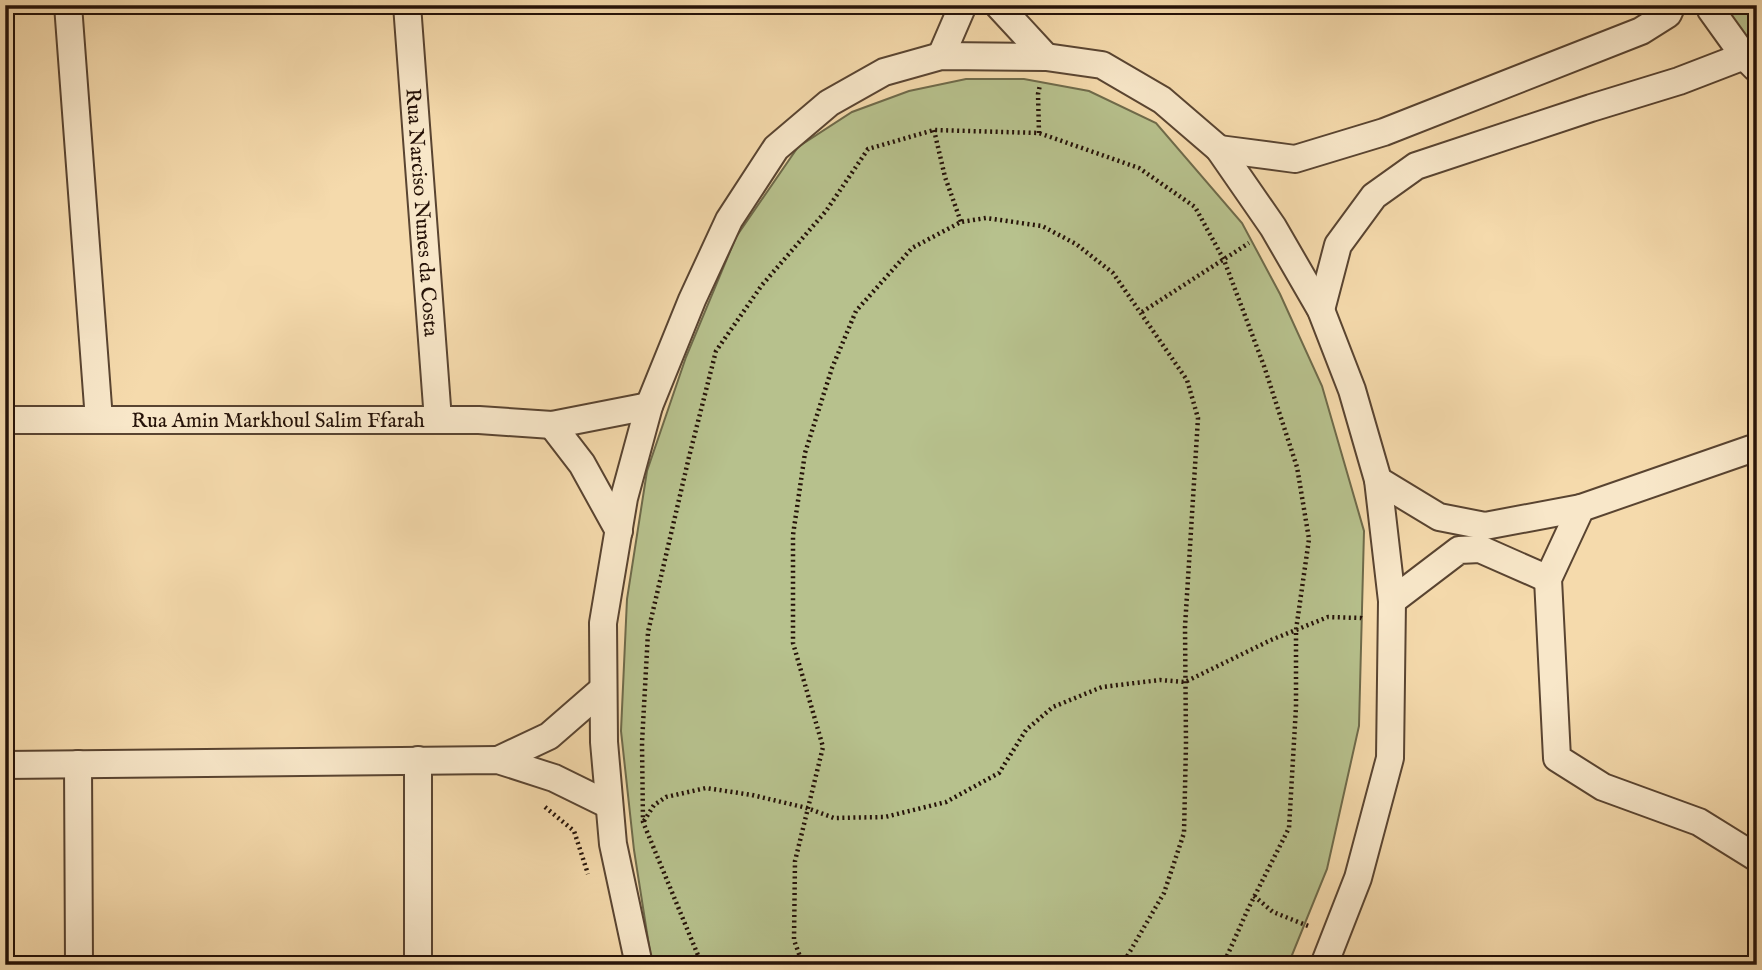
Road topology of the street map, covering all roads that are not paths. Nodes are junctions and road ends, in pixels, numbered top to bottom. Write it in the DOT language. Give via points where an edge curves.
graph roads {
  1 [pos="68,5"];
  2 [pos="407,5"];
  3 [pos="963,5"];
  4 [pos="998,5"];
  5 [pos="1672,5"];
  6 [pos="1709,5"];
  7 [pos="941,55"];
  8 [pos="1046,57"];
  9 [pos="1750,62"];
  10 [pos="1426,115"];
  11 [pos="1219,149"];
  12 [pos="1441,158"];
  13 [pos="1321,310"];
  14 [pos="649,406"];
  15 [pos="5,420"];
  16 [pos="99,420"];
  17 [pos="438,420"];
  18 [pos="552,425"];
  19 [pos="1757,450"];
  20 [pos="1378,480"];
  21 [pos="1581,508"];
  22 [pos="619,531"];
  23 [pos="1482,538"];
  24 [pos="1548,579"];
  25 [pos="1392,601"];
  26 [pos="603,689"];
  27 [pos="418,760"];
  28 [pos="498,760"];
  29 [pos="78,764"];
  30 [pos="5,765"];
  31 [pos="609,805"];
  32 [pos="1757,858"];
  33 [pos="79,965"];
  34 [pos="418,965"];
  35 [pos="639,965"];
  36 [pos="1324,965"];
  1 -- 16 [label="street"];
  2 -- 17 [label="street, Rua Narciso Nunes da Costa"];
  3 -- 7 [label="street"];
  4 -- 8 [label="street"];
  5 -- 10 [label="street" via="1668,14 1641,31"];
  6 -- 9 [label="street"];
  7 -- 8 [label="street"];
  7 -- 14 [label="street" via="884,72 851,90 776,148 729,220"];
  8 -- 11 [label="street" via="1102,65 1162,100"];
  9 -- 12 [label="street"];
  10 -- 11 [label="street" via="1295,159"];
  10 -- 12 [label="street"];
  11 -- 13 [label="street" via="1273,227"];
  12 -- 13 [label="street" via="1416,166 1374,196 1338,245"];
  13 -- 20 [label="street" via="1353,390"];
  14 -- 18 [label="street, Rua Amin Markhoul Salim Ffarah"];
  14 -- 22 [label="street"];
  15 -- 16 [label="street, Rua Amin Markhoul Salim Ffarah"];
  16 -- 17 [label="street, Rua Amin Markhoul Salim Ffarah"];
  17 -- 18 [label="street, Rua Amin Markhoul Salim Ffarah"];
  18 -- 22 [label="street" via="582,464"];
  19 -- 21 [label="street"];
  20 -- 23 [label="street"];
  20 -- 25 [label="street"];
  21 -- 23 [label="street"];
  21 -- 24 [label="street"];
  22 -- 26 [label="street" via="603,623"];
  23 -- 24 [label="street"];
  23 -- 25 [label="street"];
  24 -- 32 [label="street" via="1558,758 1603,787 1699,822"];
  25 -- 36 [label="street" via="1390,758 1358,878"];
  26 -- 28 [label="street" via="549,736"];
  26 -- 31 [label="street"];
  27 -- 28 [label="street"];
  27 -- 29 [label="street"];
  27 -- 34 [label="street"];
  28 -- 31 [label="street" via="554,778"];
  29 -- 30 [label="street"];
  29 -- 33 [label="street"];
  31 -- 35 [label="street"];
}
